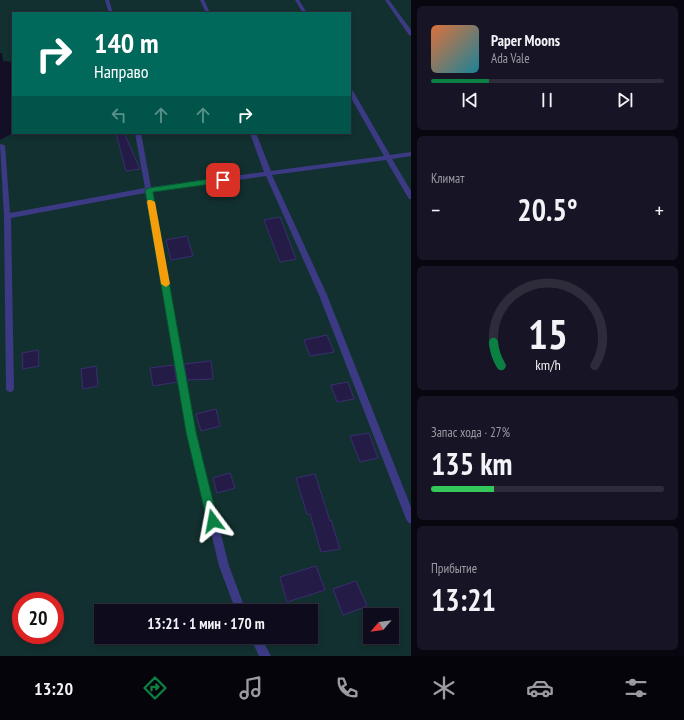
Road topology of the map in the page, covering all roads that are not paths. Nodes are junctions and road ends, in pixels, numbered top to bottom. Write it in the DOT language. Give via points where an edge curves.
graph roads {
  1 [pos="107,0"];
  2 [pos="202,0"];
  3 [pos="297,0"];
  4 [pos="387,0"];
  5 [pos="110,12"];
  6 [pos="208,12"];
  7 [pos="304,12"];
  8 [pos="411,34"];
  9 [pos="351,93"];
  10 [pos="138,134"];
  11 [pos="253,134"];
  12 [pos="2,146"];
  13 [pos="411,154"];
  14 [pos="388,156"];
  15 [pos="268,174"];
  16 [pos="149,190"];
  17 [pos="411,197"];
  18 [pos="7,216"];
  19 [pos="10,388"];
  20 [pos="411,519"];
  21 [pos="238,604"];
  22 [pos="259,644"];
  23 [pos="265,656"];
  1 -- 5 [label="lane"];
  2 -- 6 [label="lane"];
  3 -- 7 [label="lane"];
  4 -- 8 [label="lane"];
  9 -- 14 [label="lane"];
  10 -- 16 [label="lane"];
  11 -- 15 [label="lane"];
  12 -- 18 [label="lane"];
  13 -- 14 [label="lane"];
  14 -- 15 [label="lane"];
  14 -- 17 [label="lane"];
  15 -- 16 [label="lane"];
  15 -- 20 [label="lane" via="324,295"];
  16 -- 18 [label="lane"];
  16 -- 21 [label="lane" via="191,432 224,566"];
  18 -- 19 [label="lane"];
  22 -- 23 [label="lane"];
}
